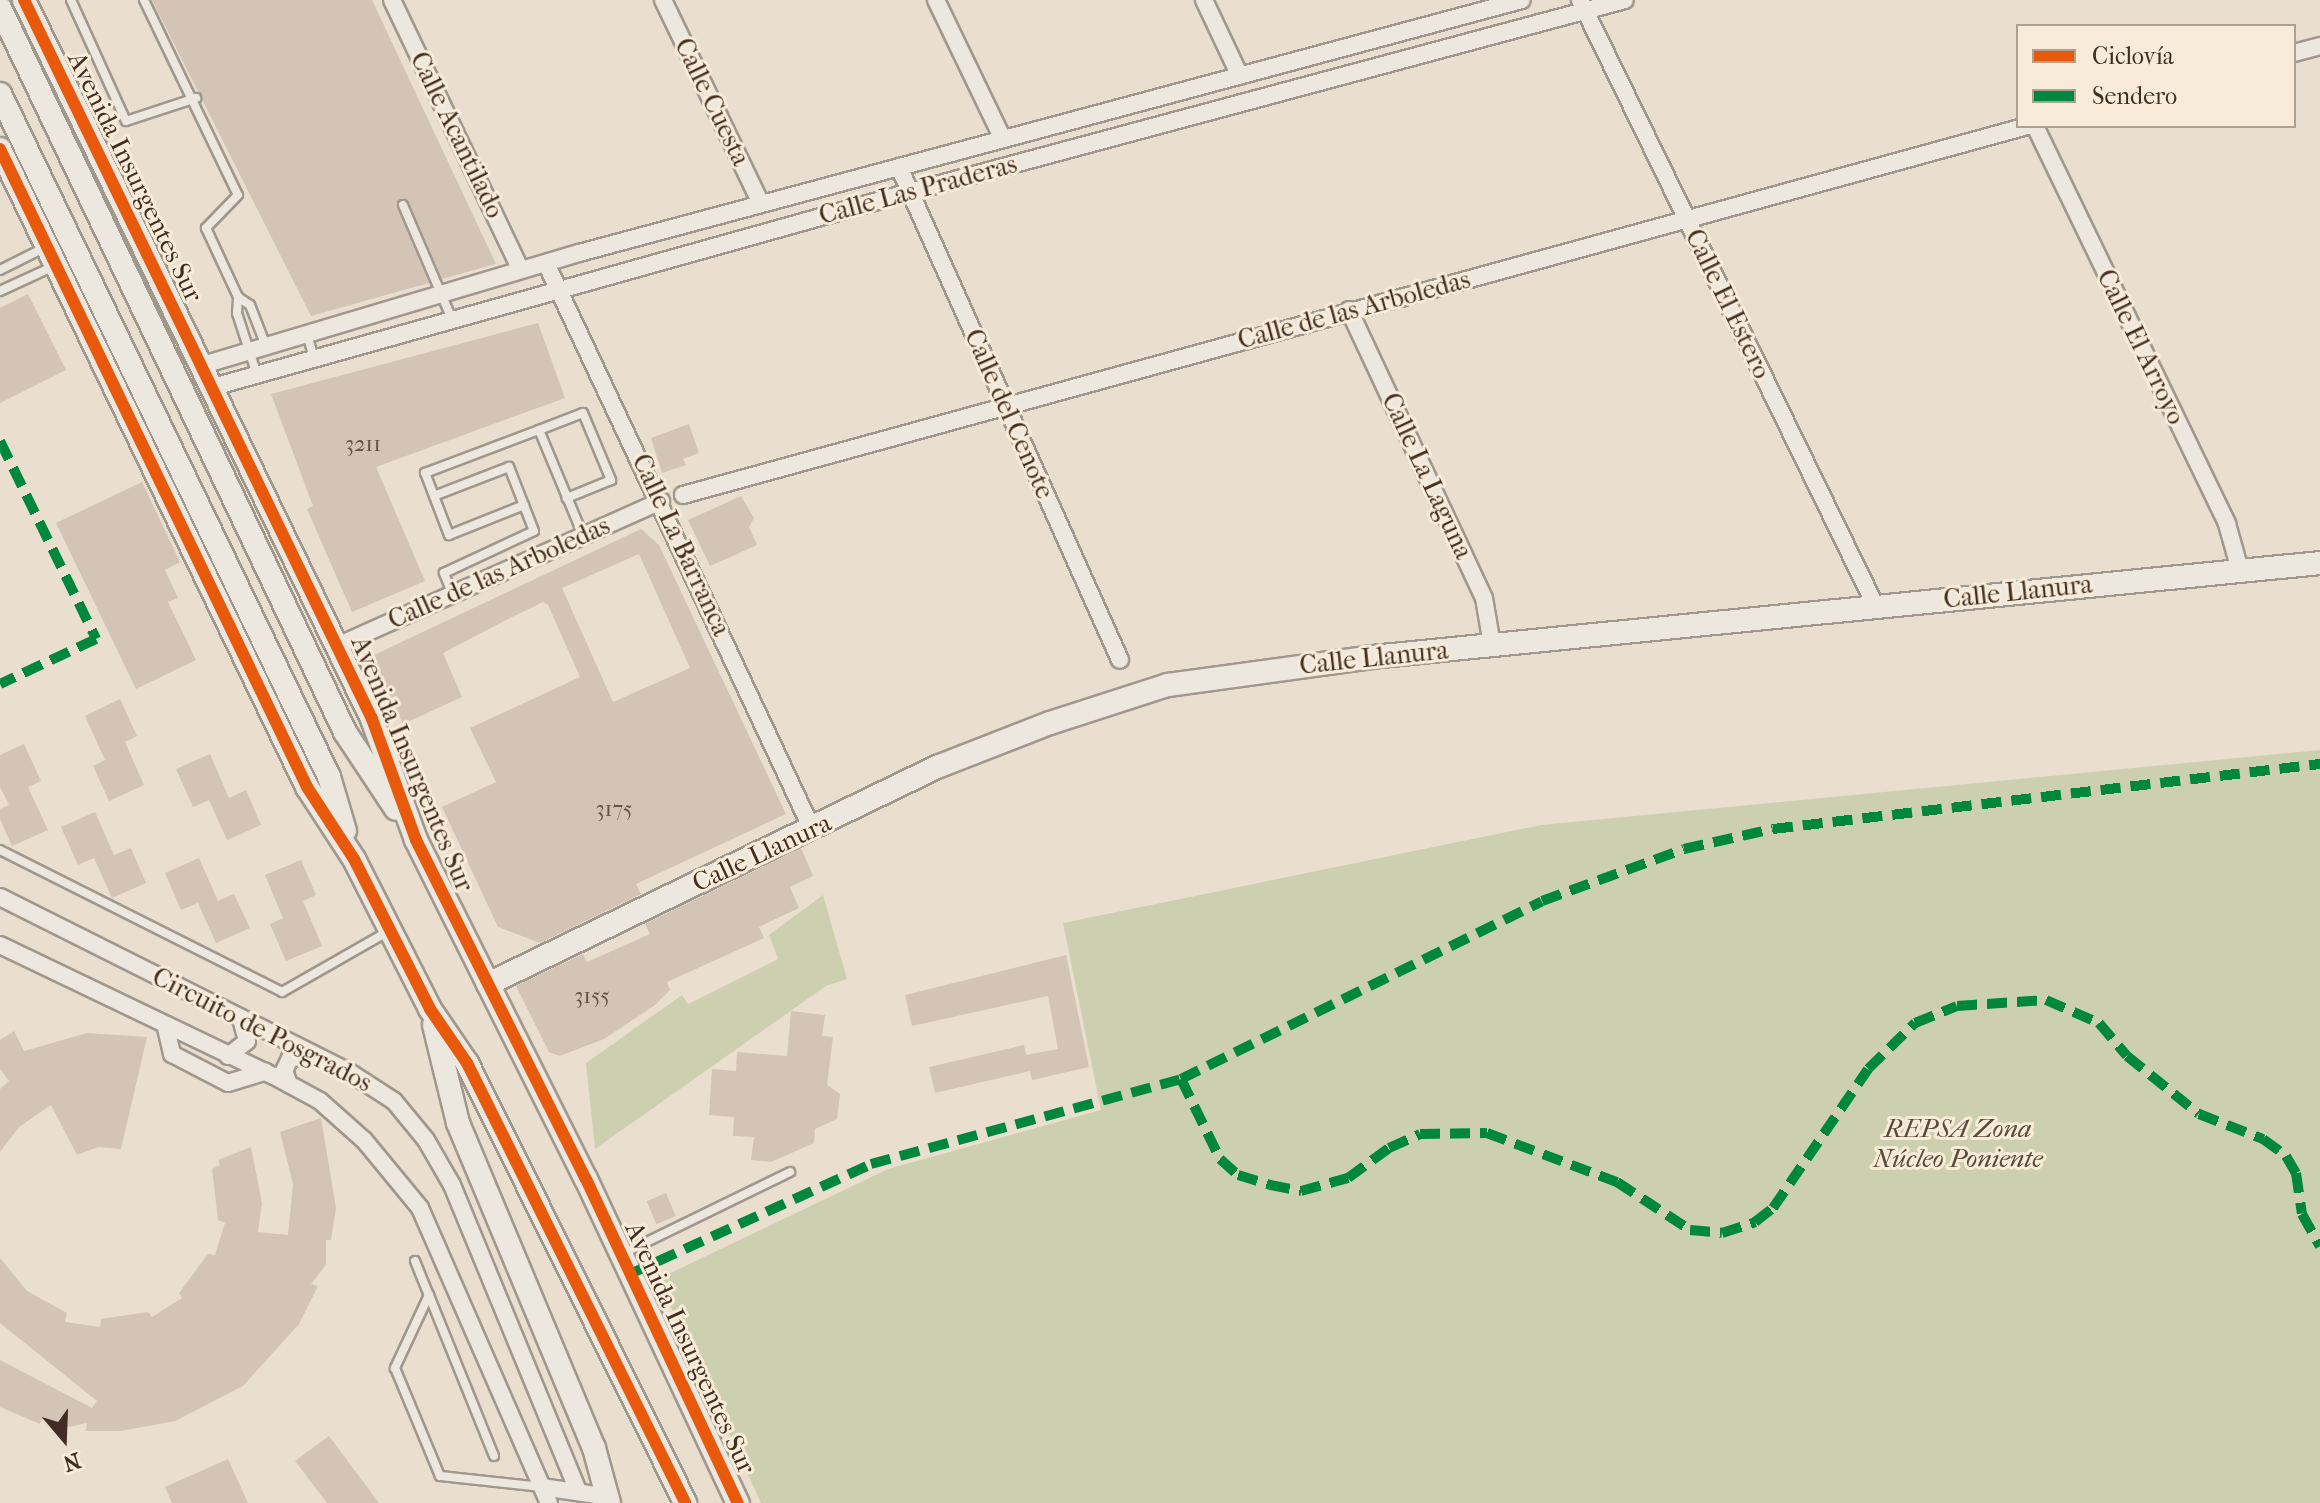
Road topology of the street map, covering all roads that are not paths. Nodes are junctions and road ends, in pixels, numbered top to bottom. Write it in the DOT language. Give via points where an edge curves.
graph roads {
  1 [pos="24,0"];
  2 [pos="71,0"];
  3 [pos="144,0"];
  4 [pos="392,0"];
  5 [pos="663,0"];
  6 [pos="936,0"];
  7 [pos="1204,0"];
  8 [pos="1522,0"];
  9 [pos="1625,0"];
  10 [pos="1583,5"];
  11 [pos="1471,6"];
  12 [pos="0,8"];
  13 [pos="2320,46"];
  14 [pos="2296,52"];
  15 [pos="1240,76"];
  16 [pos="0,94"];
  17 [pos="196,98"];
  18 [pos="2020,128"];
  19 [pos="2036,128"];
  20 [pos="1003,139"];
  21 [pos="0,149"];
  22 [pos="899,167"];
  23 [pos="910,192"];
  24 [pos="761,204"];
  25 [pos="403,205"];
  26 [pos="1687,220"];
  27 [pos="51,256"];
  28 [pos="546,263"];
  29 [pos="0,270"];
  30 [pos="521,270"];
  31 [pos="560,289"];
  32 [pos="0,291"];
  33 [pos="443,293"];
  34 [pos="238,297"];
  35 [pos="1349,310"];
  36 [pos="451,317"];
  37 [pos="307,334"];
  38 [pos="258,348"];
  39 [pos="314,358"];
  40 [pos="203,365"];
  41 [pos="257,375"];
  42 [pos="213,387"];
  43 [pos="1005,407"];
  44 [pos="539,430"];
  45 [pos="683,495"];
  46 [pos="434,496"];
  47 [pos="567,498"];
  48 [pos="661,501"];
  49 [pos="524,505"];
  50 [pos="583,535"];
  51 [pos="2320,563"];
  52 [pos="2240,570"];
  53 [pos="452,593"];
  54 [pos="1876,607"];
  55 [pos="1492,645"];
  56 [pos="337,646"];
  57 [pos="1120,660"];
  58 [pos="812,829"];
  59 [pos="416,840"];
  60 [pos="0,850"];
  61 [pos="354,859"];
  62 [pos="0,897"];
  63 [pos="390,931"];
  64 [pos="5,952"];
  65 [pos="488,984"];
  66 [pos="430,1009"];
  67 [pos="241,1018"];
  68 [pos="166,1028"];
  69 [pos="228,1056"];
  70 [pos="317,1057"];
  71 [pos="265,1072"];
  72 [pos="289,1084"];
  73 [pos="790,1172"];
  74 [pos="621,1254"];
  75 [pos="415,1261"];
  76 [pos="429,1295"];
  77 [pos="494,1456"];
  78 [pos="542,1487"];
  79 [pos="577,1489"];
  80 [pos="612,1501"];
  81 [pos="549,1503"];
  82 [pos="685,1503"];
  83 [pos="738,1503"];
  1 -- 40 [label="main road, Avenida Insurgentes Sur"];
  2 -- 17 [label="lane" via="126,121"];
  3 -- 17 [label="lane"];
  4 -- 30 [label="street, Calle Acantilado"];
  5 -- 24 [label="street, Calle Cuesta"];
  6 -- 20 [label="street"];
  7 -- 15 [label="street"];
  8 -- 11 [label="street, Calle Las Praderas"];
  9 -- 10 [label="street, Calle Las Praderas"];
  10 -- 23 [label="street, Calle Las Praderas"];
  10 -- 26 [label="street, Calle El Estero"];
  11 -- 15 [label="street, Calle Las Praderas"];
  12 -- 59 [label="main road, Avenida Insurgentes Sur" via="345,732"];
  13 -- 14 [label="street"];
  15 -- 20 [label="street, Calle Las Praderas"];
  16 -- 61 [label="main road" via="329,777"];
  17 -- 34 [label="lane" via="238,195 206,228"];
  18 -- 26 [label="street, Calle de las Arboledas"];
  19 -- 52 [label="street, Calle El Arroyo" via="2227,524"];
  20 -- 22 [label="street, Calle Las Praderas"];
  21 -- 27 [label="main road"];
  22 -- 23 [label="street, Calle del Cenote"];
  22 -- 24 [label="street, Calle Las Praderas"];
  23 -- 31 [label="street, Calle Las Praderas"];
  23 -- 43 [label="street, Calle del Cenote"];
  24 -- 28 [label="street, Calle Las Praderas"];
  25 -- 33 [label="lane"];
  26 -- 35 [label="street, Calle de las Arboledas"];
  26 -- 54 [label="street, Calle El Estero"];
  27 -- 29 [label="lane"];
  27 -- 32 [label="lane"];
  27 -- 61 [label="main road" via="307,787"];
  28 -- 30 [label="street, Calle Las Praderas"];
  28 -- 31 [label="street, Calle La Barranca"];
  30 -- 33 [label="street, Calle Las Praderas"];
  31 -- 36 [label="street, Calle Las Praderas"];
  31 -- 48 [label="street, Calle La Barranca"];
  33 -- 36 [label="lane"];
  33 -- 37 [label="street, Calle Las Praderas"];
  34 -- 38 [label="lane" via="237,313"];
  34 -- 38 [label="lane" via="250,305"];
  35 -- 43 [label="street, Calle de las Arboledas"];
  35 -- 55 [label="street, Calle La Laguna" via="1484,598"];
  36 -- 39 [label="street, Calle Las Praderas"];
  37 -- 38 [label="street, Calle Las Praderas"];
  37 -- 39 [label="lane"];
  38 -- 40 [label="street, Calle Las Praderas"];
  38 -- 41 [label="lane"];
  39 -- 41 [label="street, Calle Las Praderas"];
  40 -- 42 [label="main road, Avenida Insurgentes Sur"];
  41 -- 42 [label="street, Calle Las Praderas"];
  42 -- 56 [label="main road, Avenida Insurgentes Sur"];
  43 -- 45 [label="street, Calle de las Arboledas"];
  43 -- 57 [label="street, Calle del Cenote"];
  44 -- 46 [label="lane" via="425,473"];
  44 -- 47 [label="lane"];
  44 -- 47 [label="lane" via="583,413 611,480"];
  46 -- 49 [label="lane" via="509,467"];
  46 -- 49 [label="lane" via="449,535"];
  47 -- 50 [label="lane"];
  48 -- 50 [label="street, Calle de las Arboledas"];
  48 -- 58 [label="street, Calle La Barranca"];
  49 -- 53 [label="lane" via="534,531 444,573"];
  50 -- 53 [label="street, Calle de las Arboledas"];
  51 -- 52 [label="main road, Calle Llanura"];
  52 -- 54 [label="main road, Calle Llanura"];
  53 -- 56 [label="street, Calle de las Arboledas"];
  54 -- 55 [label="main road, Calle Llanura"];
  55 -- 58 [label="main road, Calle Llanura" via="1215,677 1139,693 976,751"];
  56 -- 59 [label="main road, Avenida Insurgentes Sur" via="372,719"];
  58 -- 65 [label="main road, Calle Llanura"];
  59 -- 65 [label="main road, Avenida Insurgentes Sur"];
  60 -- 63 [label="lane" via="282,992"];
  61 -- 63 [label="main road"];
  62 -- 67 [label="street, Circuito de Posgrados"];
  63 -- 66 [label="main road"];
  64 -- 68 [label="street, Circuito de Posgrados"];
  65 -- 74 [label="main road, Avenida Insurgentes Sur"];
  66 -- 80 [label="main road" via="458,1123 505,1225"];
  66 -- 82 [label="main road" via="467,1063"];
  67 -- 69 [label="street" via="247,1041"];
  67 -- 70 [label="street, Circuito de Posgrados"];
  68 -- 69 [label="street, Circuito de Posgrados"];
  68 -- 71 [label="street" via="172,1054 228,1083"];
  69 -- 71 [label="street, Circuito de Posgrados"];
  70 -- 72 [label="street" via="290,1058 284,1071"];
  70 -- 79 [label="street, Circuito de Posgrados" via="394,1101 426,1140 452,1185"];
  71 -- 72 [label="street, Circuito de Posgrados"];
  72 -- 78 [label="street, Circuito de Posgrados" via="320,1101 364,1140 420,1208"];
  73 -- 74 [label="lane"];
  74 -- 83 [label="main road, Avenida Insurgentes Sur"];
  75 -- 76 [label="lane"];
  76 -- 77 [label="lane"];
  76 -- 78 [label="lane" via="395,1368 440,1476"];
  78 -- 79 [label="street"];
  78 -- 81 [label="street, Circuito de Posgrados"];
  79 -- 80 [label="street"];
}
